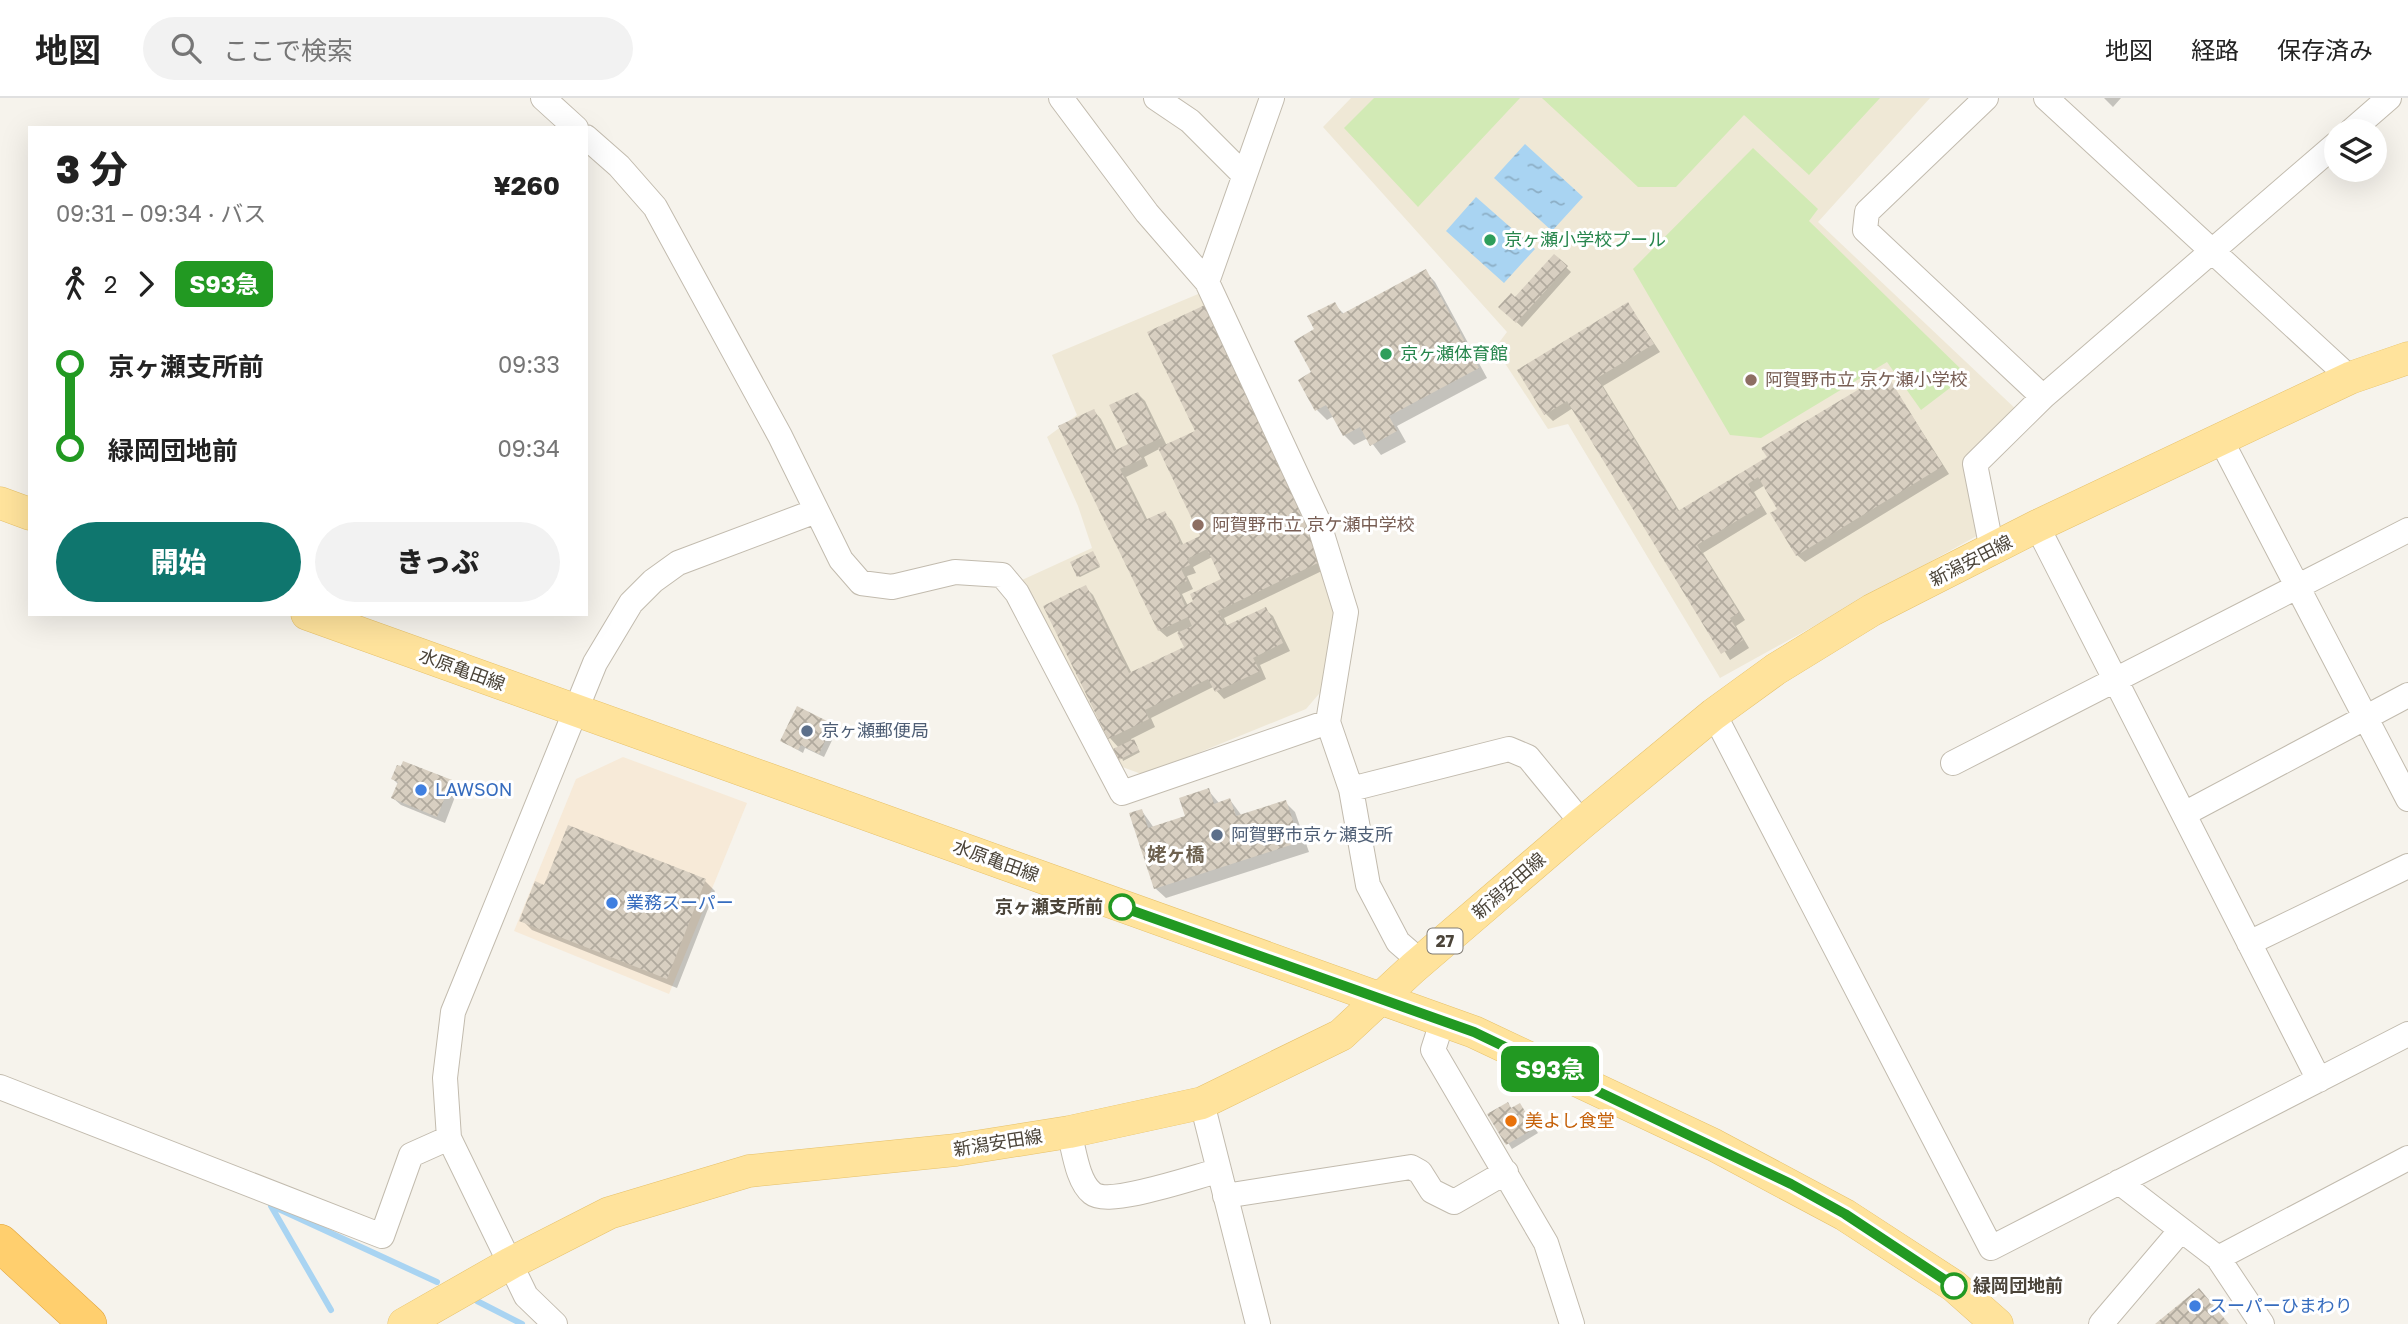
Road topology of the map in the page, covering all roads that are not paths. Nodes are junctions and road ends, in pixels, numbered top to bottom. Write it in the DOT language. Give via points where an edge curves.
graph roads {
  1 [pos="543,98"];
  2 [pos="1061,98"];
  3 [pos="1157,98"];
  4 [pos="1272,98"];
  5 [pos="1986,98"];
  6 [pos="2046,98"];
  7 [pos="2389,98"];
  8 [pos="2365,119"];
  9 [pos="574,126"];
  10 [pos="588,139"];
  11 [pos="2324,155"];
  12 [pos="1244,175"];
  13 [pos="2214,251"];
  14 [pos="1207,282"];
  15 [pos="2408,358"];
  16 [pos="2350,378"];
  17 [pos="2043,397"];
  18 [pos="2221,440"];
  19 [pos="0,503"];
  20 [pos="816,511"];
  21 [pos="28,513"];
  22 [pos="2037,526"];
  23 [pos="2408,530"];
  24 [pos="1992,550"];
  25 [pos="2297,585"];
  26 [pos="313,616"];
  27 [pos="2116,681"];
  28 [pos="2408,695"];
  29 [pos="577,711"];
  30 [pos="1714,714"];
  31 [pos="2366,717"];
  32 [pos="1328,722"];
  33 [pos="1953,764"];
  34 [pos="1351,789"];
  35 [pos="2408,799"];
  36 [pos="2183,814"];
  37 [pos="1582,823"];
  38 [pos="2408,866"];
  39 [pos="2249,943"];
  40 [pos="1421,962"];
  41 [pos="1379,1001"];
  42 [pos="1442,1022"];
  43 [pos="2408,1034"];
  44 [pos="2319,1080"];
  45 [pos="0,1087"];
  46 [pos="1202,1103"];
  47 [pos="1069,1132"];
  48 [pos="449,1138"];
  49 [pos="2408,1158"];
  50 [pos="1218,1171"];
  51 [pos="1506,1172"];
  52 [pos="2119,1182"];
  53 [pos="1224,1196"];
  54 [pos="2181,1230"];
  55 [pos="0,1243"];
  56 [pos="2218,1258"];
  57 [pos="510,1263"];
  58 [pos="1255,1323"];
  59 [pos="88,1324"];
  60 [pos="404,1324"];
  61 [pos="555,1324"];
  62 [pos="1572,1324"];
  63 [pos="1997,1324"];
  64 [pos="2101,1324"];
  65 [pos="2262,1324"];
  1 -- 9 [label="street"];
  2 -- 14 [label="street" via="1147,213"];
  3 -- 12 [label="street" via="1190,121"];
  4 -- 12 [label="street"];
  5 -- 17 [label="street" via="1867,212 1865,230"];
  6 -- 13 [label="street"];
  7 -- 8 [label="street"];
  10 -- 20 [label="street" via="655,206"];
  11 -- 13 [label="street"];
  12 -- 14 [label="street"];
  13 -- 16 [label="street"];
  13 -- 17 [label="street"];
  14 -- 32 [label="street" via="1318,521 1346,612"];
  15 -- 16 [label="main road, 新潟安田線 / 27"];
  16 -- 18 [label="main road, 新潟安田線 / 27"];
  17 -- 24 [label="street" via="1975,464"];
  18 -- 22 [label="main road, 新潟安田線 / 27"];
  18 -- 25 [label="street"];
  19 -- 21 [label="main road"];
  20 -- 29 [label="street" via="705,551 653,581 612,630"];
  20 -- 32 [label="street" via="841,560 862,583 892,587 955,572 1002,575 1017,593 1122,793"];
  22 -- 24 [label="main road, 新潟安田線 / 27"];
  22 -- 27 [label="street"];
  23 -- 25 [label="street"];
  24 -- 30 [label="main road, 新潟安田線 / 27" via="1872,610"];
  25 -- 27 [label="street"];
  25 -- 31 [label="street"];
  26 -- 29 [label="main road, 水原亀田線"];
  27 -- 33 [label="street"];
  27 -- 36 [label="street"];
  28 -- 31 [label="street"];
  29 -- 41 [label="main road, 水原亀田線"];
  29 -- 48 [label="street" via="453,1012 445,1078"];
  30 -- 37 [label="main road, 新潟安田線 / 27"];
  30 -- 52 [label="street" via="1991,1248"];
  31 -- 35 [label="street"];
  31 -- 36 [label="street"];
  32 -- 34 [label="street"];
  34 -- 37 [label="street" via="1509,749 1528,757"];
  34 -- 40 [label="street" via="1368,885 1398,942"];
  36 -- 39 [label="street"];
  37 -- 40 [label="main road, 新潟安田線 / 27"];
  38 -- 39 [label="street"];
  39 -- 44 [label="street"];
  40 -- 41 [label="main road, 新潟安田線 / 27"];
  41 -- 42 [label="main road, 水原亀田線"];
  41 -- 46 [label="main road, 新潟安田線 / 27" via="1341,1035"];
  42 -- 51 [label="street" via="1433,1050"];
  42 -- 63 [label="main road, 水原亀田線" via="1474,1032 1791,1184 1904,1252 1954,1286"];
  43 -- 44 [label="street"];
  44 -- 52 [label="street"];
  45 -- 48 [label="street" via="382,1236 411,1155"];
  46 -- 47 [label="main road, 新潟安田線 / 27"];
  46 -- 50 [label="street"];
  47 -- 50 [label="street" via="1084,1184 1093,1194 1111,1198"];
  47 -- 57 [label="main road, 新潟安田線 / 27" via="956,1150 749,1171 609,1213"];
  48 -- 57 [label="street"];
  49 -- 56 [label="street"];
  50 -- 53 [label="street"];
  51 -- 53 [label="street" via="1454,1202 1432,1191 1420,1171 1411,1167"];
  51 -- 62 [label="street" via="1546,1243"];
  52 -- 54 [label="street"];
  53 -- 58 [label="street"];
  54 -- 56 [label="street"];
  54 -- 64 [label="street"];
  55 -- 59 [label="highway"];
  56 -- 65 [label="street"];
  57 -- 60 [label="main road, 新潟安田線 / 27"];
  57 -- 61 [label="street" via="526,1296"];
}
